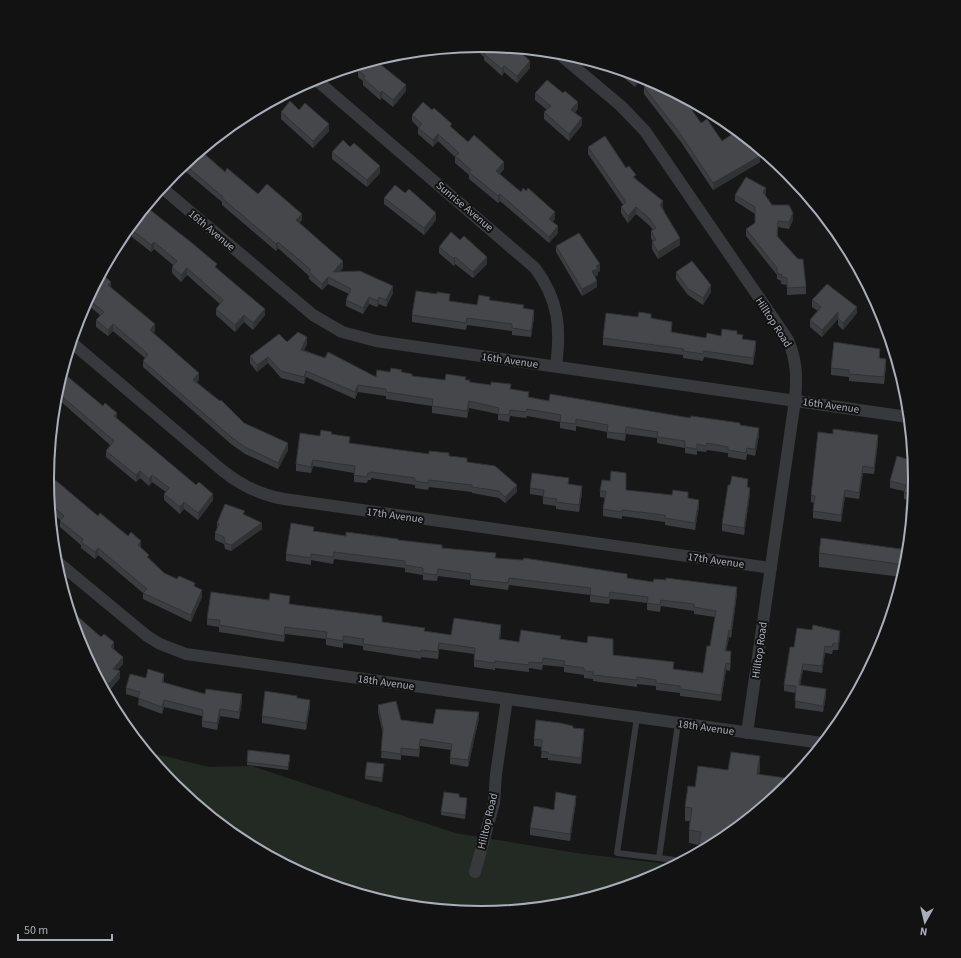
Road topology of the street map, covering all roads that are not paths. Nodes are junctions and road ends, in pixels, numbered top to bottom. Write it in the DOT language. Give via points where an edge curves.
graph roads {
  1 [pos="567,61"];
  2 [pos="321,84"];
  3 [pos="166,190"];
  4 [pos="75,345"];
  5 [pos="556,366"];
  6 [pos="794,400"];
  7 [pos="903,416"];
  8 [pos="63,566"];
  9 [pos="771,568"];
  10 [pos="507,699"];
  11 [pos="637,717"];
  12 [pos="678,723"];
  13 [pos="747,733"];
  14 [pos="815,744"];
  15 [pos="659,858"];
  16 [pos="673,860"];
  17 [pos="475,872"];
  1 -- 6 [label="street, Hilltop Road" via="638,122 788,340 796,363"];
  2 -- 5 [label="street, Sunrise Avenue" via="536,268 548,287 556,309 559,335"];
  3 -- 5 [label="street, 16th Avenue" via="313,315 342,332 376,341"];
  4 -- 9 [label="street, 17th Avenue" via="223,471 242,485 262,494"];
  5 -- 6 [label="street, 16th Avenue"];
  6 -- 7 [label="street, 16th Avenue"];
  6 -- 9 [label="street, Hilltop Road"];
  8 -- 10 [label="street, 18th Avenue" via="147,636 172,649 199,656"];
  9 -- 13 [label="street, Hilltop Road"];
  10 -- 11 [label="street, 18th Avenue"];
  10 -- 17 [label="street, Hilltop Road" via="494,803"];
  11 -- 12 [label="street, 18th Avenue"];
  11 -- 15 [label="lane" via="617,853"];
  12 -- 13 [label="street, 18th Avenue"];
  12 -- 15 [label="lane"];
  13 -- 14 [label="street, 18th Avenue"];
  15 -- 16 [label="lane"];
}
